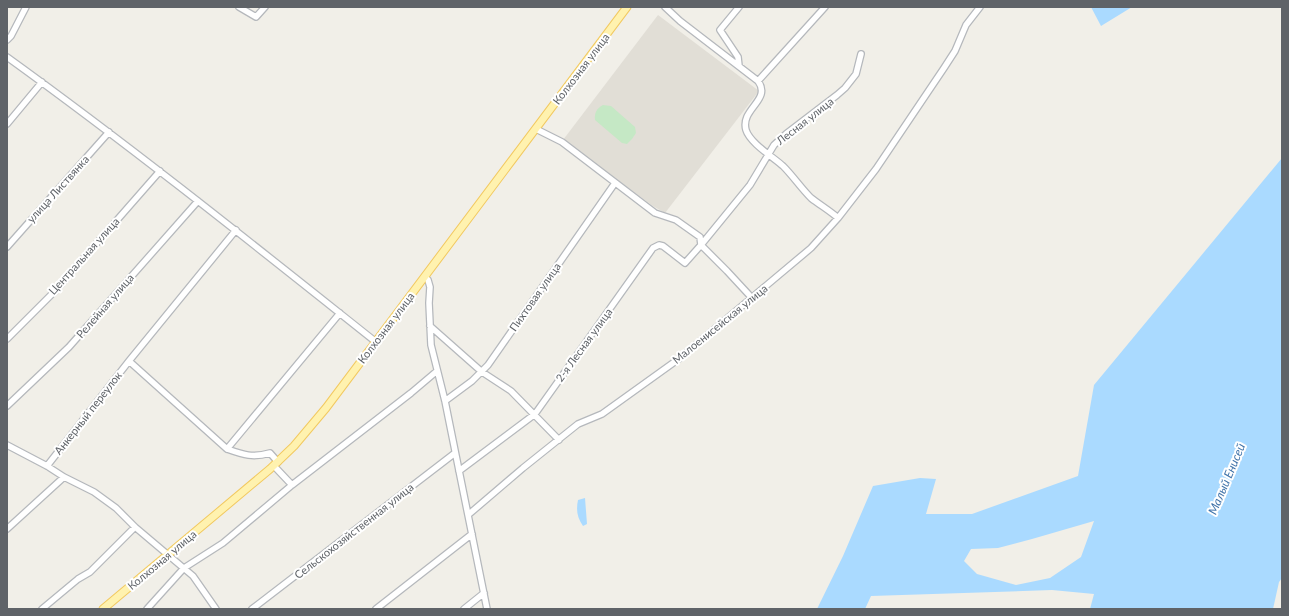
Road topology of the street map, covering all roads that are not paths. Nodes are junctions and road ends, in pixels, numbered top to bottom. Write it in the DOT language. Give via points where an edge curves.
graph roads {
  1 [pos="26,7"];
  2 [pos="239,7"];
  3 [pos="265,7"];
  4 [pos="627,7"];
  5 [pos="665,7"];
  6 [pos="739,7"];
  7 [pos="825,7"];
  8 [pos="980,7"];
  9 [pos="7,40"];
  10 [pos="861,54"];
  11 [pos="7,57"];
  12 [pos="739,66"];
  13 [pos="758,81"];
  14 [pos="42,82"];
  15 [pos="7,124"];
  16 [pos="536,129"];
  17 [pos="109,132"];
  18 [pos="768,154"];
  19 [pos="160,171"];
  20 [pos="615,183"];
  21 [pos="198,201"];
  22 [pos="838,218"];
  23 [pos="236,230"];
  24 [pos="701,245"];
  25 [pos="7,247"];
  26 [pos="425,276"];
  27 [pos="752,298"];
  28 [pos="340,313"];
  29 [pos="430,326"];
  30 [pos="7,339"];
  31 [pos="376,342"];
  32 [pos="129,361"];
  33 [pos="437,371"];
  34 [pos="482,372"];
  35 [pos="445,401"];
  36 [pos="7,406"];
  37 [pos="535,414"];
  38 [pos="559,440"];
  39 [pos="7,445"];
  40 [pos="227,449"];
  41 [pos="455,453"];
  42 [pos="276,464"];
  43 [pos="47,466"];
  44 [pos="459,471"];
  45 [pos="64,477"];
  46 [pos="292,485"];
  47 [pos="468,515"];
  48 [pos="135,527"];
  49 [pos="7,529"];
  50 [pos="472,534"];
  51 [pos="168,556"];
  52 [pos="184,568"];
  53 [pos="484,593"];
  54 [pos="42,609"];
  55 [pos="103,609"];
  56 [pos="147,609"];
  57 [pos="216,609"];
  58 [pos="252,609"];
  59 [pos="376,609"];
  60 [pos="464,609"];
  61 [pos="487,609"];
  1 -- 9 [label="street"];
  2 -- 3 [label="street" via="256,17"];
  4 -- 16 [label="main road, Колхозная улица"];
  5 -- 12 [label="street" via="680,22"];
  6 -- 12 [label="street" via="720,30 738,56"];
  7 -- 13 [label="street"];
  8 -- 22 [label="street, Малоенисейская улица" via="966,25 955,51 944,68 876,169"];
  10 -- 18 [label="street, Лесная улица" via="856,74 838,96 786,134"];
  11 -- 14 [label="street"];
  12 -- 13 [label="street"];
  13 -- 18 [label="street" via="762,89 761,94 748,115 746,131"];
  14 -- 15 [label="street"];
  14 -- 17 [label="street"];
  16 -- 20 [label="street" via="562,142"];
  16 -- 26 [label="main road, Колхозная улица"];
  17 -- 19 [label="street"];
  17 -- 25 [label="street, улица Листвянка"];
  18 -- 22 [label="street" via="783,166 811,198"];
  18 -- 24 [label="street, Лесная улица" via="750,184"];
  19 -- 21 [label="street"];
  19 -- 30 [label="street, Центральная улица" via="54,292"];
  20 -- 24 [label="street" via="655,213 676,220 689,228 700,237"];
  20 -- 34 [label="street, Пихтовая улица"];
  21 -- 23 [label="street"];
  21 -- 36 [label="street, Релейная улица" via="68,347"];
  22 -- 27 [label="street, Малоенисейская улица" via="811,248"];
  23 -- 28 [label="street"];
  23 -- 32 [label="street, Анкерный переулок"];
  24 -- 27 [label="street"];
  24 -- 37 [label="street, 2-я Лесная улица" via="685,263 662,246 654,248"];
  26 -- 29 [label="street" via="430,287"];
  26 -- 31 [label="main road, Колхозная улица"];
  27 -- 38 [label="street, Малоенисейская улица" via="680,358 602,414 578,424"];
  28 -- 31 [label="street"];
  28 -- 40 [label="street"];
  29 -- 33 [label="street"];
  29 -- 34 [label="street"];
  31 -- 42 [label="main road, Колхозная улица" via="307,432"];
  32 -- 40 [label="street"];
  32 -- 43 [label="street, Анкерный переулок"];
  33 -- 35 [label="street"];
  33 -- 46 [label="street"];
  34 -- 35 [label="street, Пихтовая улица"];
  34 -- 37 [label="street" via="511,391"];
  35 -- 41 [label="street"];
  37 -- 38 [label="street"];
  37 -- 44 [label="street, 2-я Лесная улица"];
  38 -- 47 [label="street, Малоенисейская улица"];
  39 -- 43 [label="street"];
  40 -- 42 [label="street" via="243,455 258,456 270,453"];
  41 -- 44 [label="street"];
  41 -- 58 [label="street, Сельскохозяйственная улица"];
  42 -- 46 [label="street"];
  42 -- 51 [label="main road, Колхозная улица"];
  43 -- 45 [label="street"];
  44 -- 47 [label="street"];
  45 -- 48 [label="street" via="94,492 116,508"];
  45 -- 49 [label="street"];
  46 -- 52 [label="street" via="223,543"];
  47 -- 50 [label="street"];
  48 -- 51 [label="street"];
  48 -- 54 [label="street" via="90,572"];
  50 -- 53 [label="street"];
  50 -- 59 [label="street"];
  51 -- 52 [label="street"];
  51 -- 55 [label="main road, Колхозная улица"];
  52 -- 56 [label="street"];
  52 -- 57 [label="street" via="193,576"];
  53 -- 60 [label="street"];
  53 -- 61 [label="street"];
}
